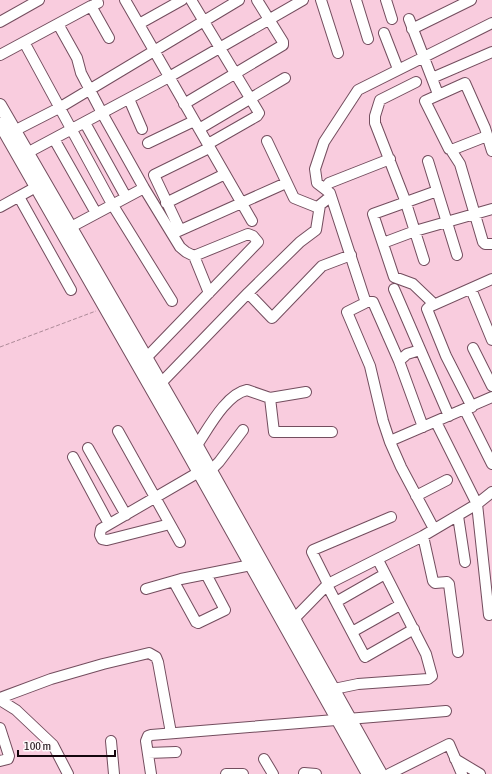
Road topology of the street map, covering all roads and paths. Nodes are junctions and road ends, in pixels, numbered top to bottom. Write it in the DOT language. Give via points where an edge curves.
graph roads {
  1 [pos="39,0"];
  2 [pos="125,0"];
  3 [pos="182,0"];
  4 [pos="191,0"];
  5 [pos="239,0"];
  6 [pos="257,0"];
  7 [pos="304,0"];
  8 [pos="321,0"];
  9 [pos="356,0"];
  10 [pos="386,0"];
  11 [pos="471,0"];
  12 [pos="94,3"];
  13 [pos="392,19"];
  14 [pos="269,20"];
  15 [pos="0,22"];
  16 [pos="204,22"];
  17 [pos="492,22"];
  18 [pos="58,24"];
  19 [pos="139,24"];
  20 [pos="384,33"];
  21 [pos="109,38"];
  22 [pos="368,39"];
  23 [pos="24,42"];
  24 [pos="220,49"];
  25 [pos="155,52"];
  26 [pos="492,52"];
  27 [pos="338,53"];
  28 [pos="0,56"];
  29 [pos="423,57"];
  30 [pos="398,69"];
  31 [pos="235,74"];
  32 [pos="169,78"];
  33 [pos="285,78"];
  34 [pos="432,78"];
  35 [pos="416,82"];
  36 [pos="90,89"];
  37 [pos="438,94"];
  38 [pos="129,99"];
  39 [pos="251,99"];
  40 [pos="184,104"];
  41 [pos="0,105"];
  42 [pos="60,108"];
  43 [pos="102,113"];
  44 [pos="85,122"];
  45 [pos="0,124"];
  46 [pos="197,125"];
  47 [pos="142,129"];
  48 [pos="71,130"];
  49 [pos="488,130"];
  50 [pos="14,131"];
  51 [pos="54,139"];
  52 [pos="267,141"];
  53 [pos="148,143"];
  54 [pos="208,146"];
  55 [pos="451,150"];
  56 [pos="492,151"];
  57 [pos="27,153"];
  58 [pos="390,158"];
  59 [pos="428,161"];
  60 [pos="225,174"];
  61 [pos="286,183"];
  62 [pos="36,187"];
  63 [pos="144,188"];
  64 [pos="437,191"];
  65 [pos="329,192"];
  66 [pos="19,197"];
  67 [pos="126,197"];
  68 [pos="166,203"];
  69 [pos="242,203"];
  70 [pos="406,203"];
  71 [pos="112,204"];
  72 [pos="0,207"];
  73 [pos="319,208"];
  74 [pos="492,209"];
  75 [pos="96,213"];
  76 [pos="474,213"];
  77 [pos="252,221"];
  78 [pos="447,222"];
  79 [pos="71,227"];
  80 [pos="176,232"];
  81 [pos="415,232"];
  82 [pos="383,244"];
  83 [pos="492,244"];
  84 [pos="351,255"];
  85 [pos="457,255"];
  86 [pos="194,256"];
  87 [pos="424,260"];
  88 [pos="492,279"];
  89 [pos="394,289"];
  90 [pos="71,290"];
  91 [pos="471,290"];
  92 [pos="209,293"];
  93 [pos="248,293"];
  94 [pos="172,301"];
  95 [pos="366,302"];
  96 [pos="434,304"];
  97 [pos="106,307"];
  98 [pos="492,340"];
  99 [pos="0,348"];
  100 [pos="473,348"];
  101 [pos="420,350"];
  102 [pos="147,357"];
  103 [pos="399,361"];
  104 [pos="161,383"];
  105 [pos="492,386"];
  106 [pos="306,392"];
  107 [pos="492,397"];
  108 [pos="270,398"];
  109 [pos="468,408"];
  110 [pos="449,416"];
  111 [pos="436,422"];
  112 [pos="423,427"];
  113 [pos="243,430"];
  114 [pos="118,431"];
  115 [pos="332,432"];
  116 [pos="390,441"];
  117 [pos="197,445"];
  118 [pos="88,448"];
  119 [pos="73,457"];
  120 [pos="492,464"];
  121 [pos="205,471"];
  122 [pos="447,480"];
  123 [pos="492,492"];
  124 [pos="416,496"];
  125 [pos="156,498"];
  126 [pos="477,504"];
  127 [pos="126,515"];
  128 [pos="458,516"];
  129 [pos="391,517"];
  130 [pos="109,524"];
  131 [pos="170,524"];
  132 [pos="434,529"];
  133 [pos="423,536"];
  134 [pos="180,542"];
  135 [pos="378,560"];
  136 [pos="465,562"];
  137 [pos="251,565"];
  138 [pos="206,574"];
  139 [pos="385,574"];
  140 [pos="174,582"];
  141 [pos="328,585"];
  142 [pos="146,590"];
  143 [pos="336,602"];
  144 [pos="400,605"];
  145 [pos="489,614"];
  146 [pos="290,623"];
  147 [pos="414,629"];
  148 [pos="352,632"];
  149 [pos="458,652"];
  150 [pos="334,690"];
  151 [pos="0,699"];
  152 [pos="446,711"];
  153 [pos="352,720"];
  154 [pos="338,721"];
  155 [pos="0,728"];
  156 [pos="171,733"];
  157 [pos="110,741"];
  158 [pos="176,752"];
  159 [pos="148,753"];
  160 [pos="264,759"];
  161 [pos="455,759"];
  162 [pos="0,761"];
  163 [pos="304,773"];
  164 [pos="68,774"];
  165 [pos="114,774"];
  166 [pos="151,774"];
  167 [pos="226,774"];
  168 [pos="243,774"];
  169 [pos="273,774"];
  170 [pos="316,774"];
  171 [pos="368,774"];
  172 [pos="381,774"];
  173 [pos="389,774"];
  174 [pos="462,774"];
  175 [pos="480,774"];
  1 -- 15 [label="street"];
  2 -- 19 [label="street"];
  3 -- 19 [label="street"];
  4 -- 16 [label="street"];
  5 -- 16 [label="street"];
  6 -- 14 [label="street"];
  7 -- 14 [label="street"];
  8 -- 27 [label="street"];
  9 -- 22 [label="street"];
  10 -- 13 [label="street"];
  11 -- 29 [label="street" via="411,24"];
  12 -- 18 [label="street"];
  12 -- 21 [label="street"];
  14 -- 24 [label="street"];
  14 -- 31 [label="street" via="283,45"];
  16 -- 24 [label="street"];
  16 -- 25 [label="street"];
  17 -- 29 [label="street"];
  18 -- 23 [label="street"];
  18 -- 36 [label="street" via="77,58 81,73"];
  19 -- 25 [label="street"];
  20 -- 30 [label="street"];
  23 -- 28 [label="street"];
  23 -- 42 [label="street"];
  24 -- 31 [label="street"];
  24 -- 32 [label="street"];
  25 -- 32 [label="street"];
  25 -- 36 [label="street"];
  26 -- 34 [label="street"];
  29 -- 30 [label="street"];
  29 -- 34 [label="street"];
  30 -- 65 [label="street" via="358,90 326,137 315,169 317,183"];
  31 -- 39 [label="street"];
  31 -- 40 [label="street"];
  32 -- 38 [label="street"];
  32 -- 40 [label="street"];
  33 -- 39 [label="street"];
  34 -- 37 [label="street"];
  35 -- 58 [label="street" via="378,103 375,123"];
  36 -- 42 [label="street"];
  36 -- 43 [label="street"];
  37 -- 49 [label="street" via="465,83"];
  37 -- 55 [label="street" via="426,100 425,104"];
  38 -- 43 [label="street"];
  38 -- 47 [label="street"];
  39 -- 46 [label="street"];
  39 -- 54 [label="street" via="258,110 257,116"];
  40 -- 46 [label="street"];
  41 -- 50 [label="main road"];
  42 -- 48 [label="street"];
  42 -- 50 [label="street"];
  43 -- 44 [label="street"];
  43 -- 63 [label="street"];
  44 -- 48 [label="street"];
  44 -- 67 [label="street"];
  45 -- 62 [label="main road"];
  46 -- 53 [label="street"];
  46 -- 54 [label="street"];
  48 -- 51 [label="street"];
  48 -- 71 [label="street"];
  49 -- 55 [label="street"];
  49 -- 56 [label="street"];
  50 -- 57 [label="main road"];
  51 -- 57 [label="street"];
  51 -- 75 [label="street"];
  52 -- 61 [label="street"];
  54 -- 60 [label="street"];
  54 -- 68 [label="street" via="154,175"];
  55 -- 76 [label="street" via="460,164"];
  57 -- 79 [label="main road"];
  58 -- 65 [label="street" via="330,183 326,187"];
  58 -- 70 [label="street"];
  59 -- 64 [label="street"];
  60 -- 68 [label="street"];
  60 -- 69 [label="street"];
  61 -- 69 [label="street"];
  61 -- 73 [label="street" via="296,200"];
  62 -- 66 [label="street"];
  62 -- 97 [label="main road"];
  63 -- 67 [label="street"];
  63 -- 80 [label="street"];
  64 -- 70 [label="street"];
  64 -- 78 [label="street"];
  65 -- 73 [label="street"];
  65 -- 84 [label="street"];
  66 -- 72 [label="street"];
  66 -- 90 [label="street"];
  67 -- 71 [label="street"];
  68 -- 80 [label="street"];
  69 -- 77 [label="street"];
  69 -- 80 [label="street"];
  70 -- 81 [label="street"];
  70 -- 82 [label="street" via="373,214"];
  71 -- 75 [label="street"];
  71 -- 94 [label="street"];
  73 -- 93 [label="street" via="316,230 300,242"];
  74 -- 76 [label="street"];
  75 -- 79 [label="street"];
  76 -- 78 [label="street"];
  76 -- 83 [label="street" via="483,242"];
  78 -- 81 [label="street"];
  78 -- 85 [label="street"];
  79 -- 102 [label="main road"];
  80 -- 86 [label="street" via="180,247"];
  81 -- 82 [label="street"];
  81 -- 87 [label="street"];
  82 -- 96 [label="street" via="394,277 413,284"];
  84 -- 93 [label="street" via="322,266 272,318"];
  84 -- 95 [label="street"];
  86 -- 92 [label="street"];
  86 -- 92 [label="street" via="248,234 257,240 257,244"];
  88 -- 91 [label="street"];
  89 -- 101 [label="street"];
  91 -- 96 [label="street"];
  91 -- 98 [label="street"];
  92 -- 102 [label="street"];
  93 -- 104 [label="street"];
  95 -- 103 [label="street" via="373,302"];
  95 -- 116 [label="street" via="347,312 370,366"];
  96 -- 109 [label="street" via="429,307 428,312"];
  97 -- 99 [label="path"];
  97 -- 121 [label="main road"];
  100 -- 105 [label="street"];
  101 -- 103 [label="street" via="407,354"];
  101 -- 110 [label="street"];
  102 -- 104 [label="main road"];
  103 -- 112 [label="street"];
  104 -- 117 [label="main road"];
  106 -- 108 [label="street"];
  107 -- 109 [label="street"];
  108 -- 115 [label="street" via="274,432"];
  108 -- 117 [label="street" via="251,390 244,390 222,408"];
  109 -- 110 [label="street"];
  109 -- 120 [label="street"];
  110 -- 111 [label="street"];
  111 -- 112 [label="street"];
  111 -- 126 [label="street"];
  112 -- 116 [label="street"];
  113 -- 121 [label="street" via="220,462"];
  114 -- 125 [label="street"];
  116 -- 124 [label="street"];
  117 -- 121 [label="main road"];
  118 -- 127 [label="street"];
  119 -- 130 [label="street"];
  121 -- 125 [label="street"];
  121 -- 137 [label="main road"];
  121 -- 146 [label="main road"];
  122 -- 124 [label="street"];
  123 -- 126 [label="street"];
  124 -- 132 [label="street"];
  125 -- 127 [label="street"];
  125 -- 131 [label="street"];
  126 -- 128 [label="street"];
  126 -- 145 [label="street"];
  127 -- 130 [label="street"];
  128 -- 132 [label="street"];
  128 -- 136 [label="street"];
  129 -- 141 [label="street" via="313,550"];
  130 -- 131 [label="street" via="100,531 104,540"];
  131 -- 134 [label="street"];
  132 -- 133 [label="street"];
  133 -- 135 [label="street"];
  133 -- 149 [label="street" via="433,581 449,584"];
  135 -- 139 [label="street"];
  135 -- 141 [label="street"];
  137 -- 138 [label="street"];
  137 -- 146 [label="main road"];
  138 -- 140 [label="street"];
  138 -- 140 [label="street" via="225,610 198,623"];
  139 -- 143 [label="street"];
  139 -- 144 [label="street"];
  140 -- 142 [label="street"];
  141 -- 143 [label="street"];
  141 -- 146 [label="street"];
  143 -- 148 [label="street"];
  144 -- 147 [label="street"];
  144 -- 148 [label="street"];
  146 -- 150 [label="main road"];
  146 -- 154 [label="main road"];
  147 -- 148 [label="street" via="365,658"];
  147 -- 150 [label="street" via="427,657 430,678 358,684"];
  150 -- 153 [label="main road"];
  151 -- 156 [label="street" via="50,679 149,653 158,662"];
  151 -- 164 [label="street" via="53,744"];
  152 -- 153 [label="street"];
  153 -- 154 [label="street"];
  153 -- 172 [label="main road"];
  154 -- 156 [label="street"];
  154 -- 171 [label="main road"];
  155 -- 162 [label="street" via="10,756"];
  156 -- 159 [label="street" via="148,736"];
  157 -- 165 [label="street"];
  158 -- 159 [label="street"];
  159 -- 166 [label="street"];
  160 -- 169 [label="street"];
  161 -- 173 [label="street" via="449,744"];
  161 -- 174 [label="street"];
  161 -- 175 [label="street"];
  163 -- 170 [label="street"];
  167 -- 168 [label="street"];
}
